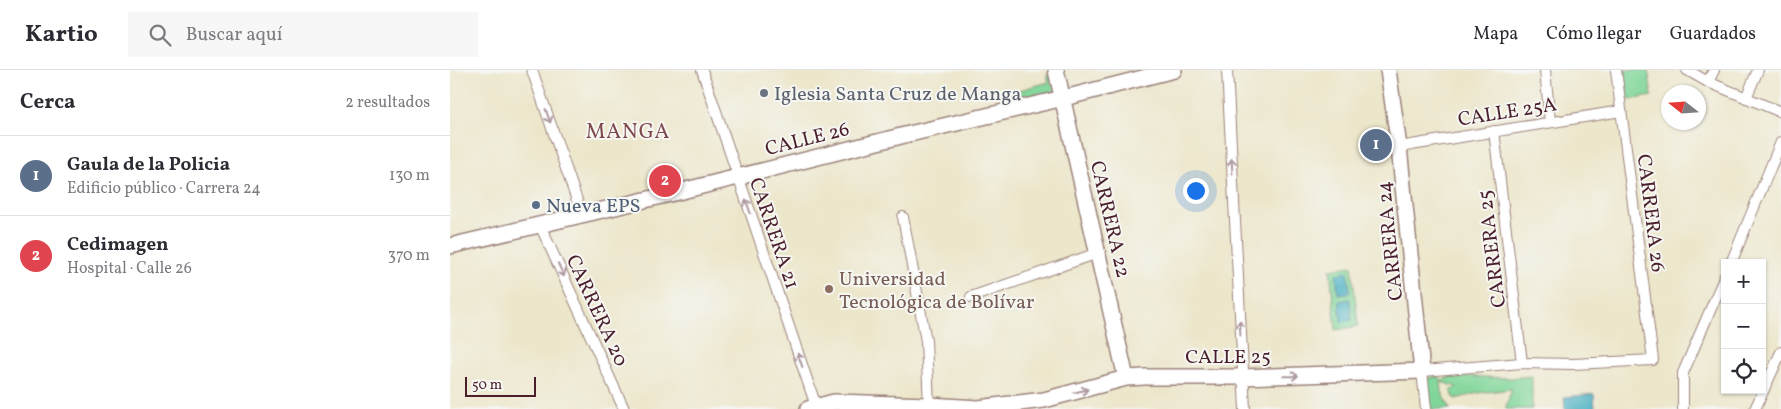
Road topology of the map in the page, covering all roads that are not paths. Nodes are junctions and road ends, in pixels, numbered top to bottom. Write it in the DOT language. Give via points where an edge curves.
graph roads {
  1 [pos="532,70"];
  2 [pos="702,70"];
  3 [pos="1056,70"];
  4 [pos="1174,70"];
  5 [pos="1227,70"];
  6 [pos="1388,70"];
  7 [pos="1545,70"];
  8 [pos="1616,70"];
  9 [pos="1688,70"];
  10 [pos="1714,70"];
  11 [pos="1758,70"];
  12 [pos="1708,82"];
  13 [pos="1746,98"];
  14 [pos="1062,99"];
  15 [pos="1621,111"];
  16 [pos="1781,112"];
  17 [pos="1550,122"];
  18 [pos="1494,131"];
  19 [pos="1781,142"];
  20 [pos="1399,147"];
  21 [pos="738,177"];
  22 [pos="582,216"];
  23 [pos="903,217"];
  24 [pos="540,225"];
  25 [pos="450,246"];
  26 [pos="1098,253"];
  27 [pos="1732,259"];
  28 [pos="1721,285"];
  29 [pos="971,297"];
  30 [pos="1781,352"];
  31 [pos="1653,360"];
  32 [pos="1522,363"];
  33 [pos="1422,371"];
  34 [pos="1242,377"];
  35 [pos="1126,378"];
  36 [pos="929,405"];
  37 [pos="812,408"];
  38 [pos="624,409"];
  39 [pos="1245,409"];
  40 [pos="1426,409"];
  41 [pos="1683,409"];
  42 [pos="1755,409"];
  1 -- 22 [label="street, one-way"];
  2 -- 21 [label="street, CARRERA 21"];
  3 -- 14 [label="street, CARRERA 22"];
  4 -- 14 [label="street, CALLE 26"];
  34 -- 5 [label="street, one-way"];
  6 -- 20 [label="street, CARRERA 24"];
  7 -- 17 [label="street"];
  8 -- 15 [label="street, CARRERA 26"];
  9 -- 12 [label="street"];
  10 -- 12 [label="street"];
  11 -- 13 [label="street"];
  12 -- 13 [label="street"];
  13 -- 16 [label="street"];
  14 -- 21 [label="street, CALLE 26" via="914,132"];
  14 -- 26 [label="street, CARRERA 22"];
  15 -- 17 [label="street, CALLE 25A"];
  15 -- 31 [label="street, CARRERA 26"];
  17 -- 18 [label="street, CALLE 25A"];
  18 -- 20 [label="street, CALLE 25A"];
  18 -- 32 [label="street, CARRERA 25"];
  19 -- 27 [label="street"];
  20 -- 33 [label="street, CARRERA 24"];
  21 -- 22 [label="street, CALLE 26"];
  37 -- 21 [label="street, CARRERA 21, one-way"];
  22 -- 24 [label="street, CALLE 26"];
  23 -- 36 [label="street" via="926,341"];
  24 -- 25 [label="street, CALLE 26"];
  24 -- 38 [label="street, CARRERA 20, one-way"];
  26 -- 29 [label="street"];
  26 -- 35 [label="street, CARRERA 22"];
  28 -- 41 [label="street" via="1683,374"];
  30 -- 42 [label="street"];
  31 -- 32 [label="street, CALLE 25"];
  32 -- 33 [label="street, CALLE 25"];
  34 -- 33 [label="street, CALLE 25, one-way"];
  33 -- 40 [label="street, CARRERA 24"];
  34 -- 35 [label="street, CALLE 25"];
  34 -- 39 [label="street"];
  36 -- 35 [label="street, CALLE 25, one-way" via="978,408 1044,400"];
  36 -- 37 [label="street, CALLE 25" via="834,402"];
}
